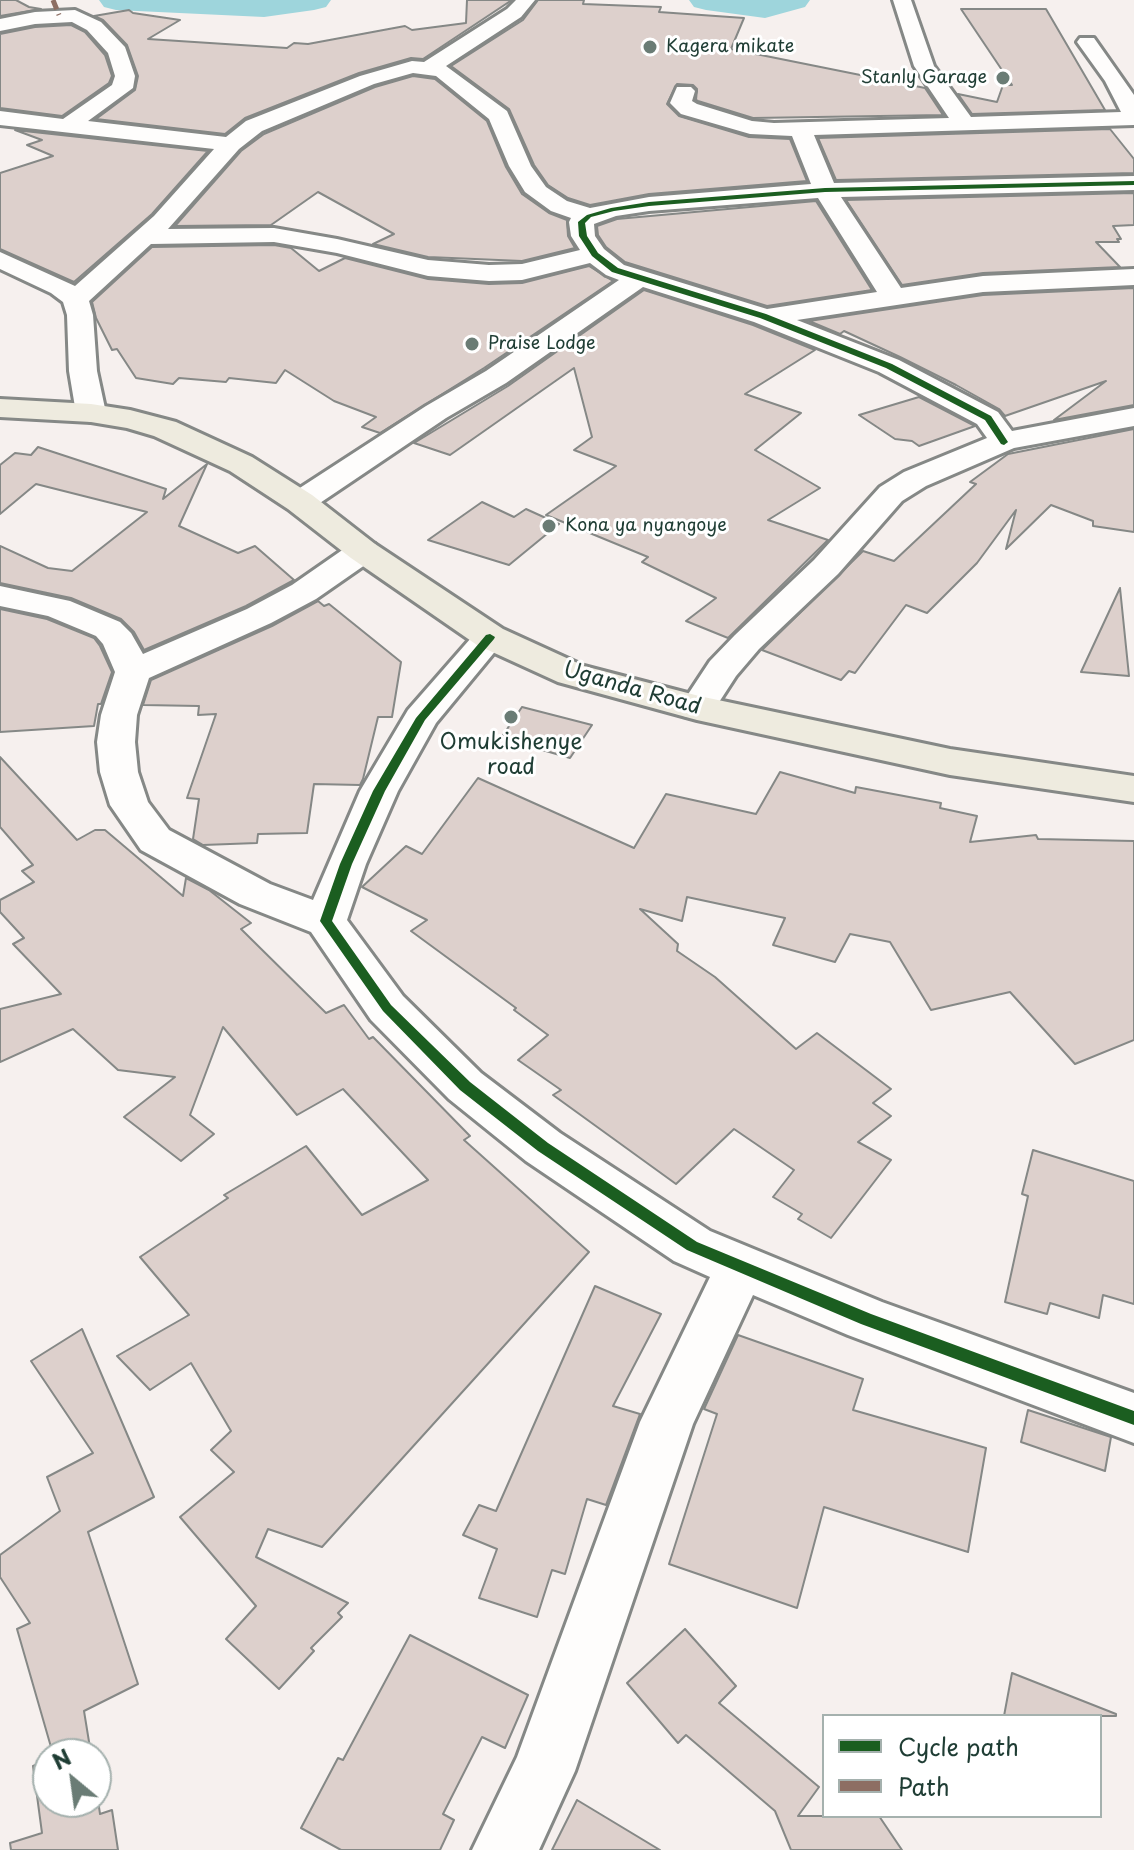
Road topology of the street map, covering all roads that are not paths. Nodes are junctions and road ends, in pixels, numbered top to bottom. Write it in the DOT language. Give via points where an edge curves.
graph roads {
  1 [pos="526,0"];
  2 [pos="902,0"];
  3 [pos="0,25"];
  4 [pos="1087,42"];
  5 [pos="431,67"];
  6 [pos="684,91"];
  7 [pos="1134,116"];
  8 [pos="0,118"];
  9 [pos="964,123"];
  10 [pos="70,124"];
  11 [pos="800,129"];
  12 [pos="231,144"];
  13 [pos="1134,183"];
  14 [pos="825,190"];
  15 [pos="589,216"];
  16 [pos="146,237"];
  17 [pos="595,254"];
  18 [pos="0,260"];
  19 [pos="1134,277"];
  20 [pos="637,279"];
  21 [pos="893,298"];
  22 [pos="75,299"];
  23 [pos="763,316"];
  24 [pos="0,408"];
  25 [pos="91,413"];
  26 [pos="1134,417"];
  27 [pos="1004,442"];
  28 [pos="300,502"];
  29 [pos="363,551"];
  30 [pos="0,596"];
  31 [pos="490,637"];
  32 [pos="133,672"];
  33 [pos="697,708"];
  34 [pos="1134,789"];
  35 [pos="326,921"];
  36 [pos="740,1268"];
  37 [pos="1134,1418"];
  38 [pos="505,1850"];
  1 -- 5 [label="street"];
  2 -- 9 [label="street" via="924,66"];
  3 -- 10 [label="street" via="75,16 94,26 118,51 125,76 122,88"];
  4 -- 7 [label="street"];
  5 -- 12 [label="street" via="388,73 286,111"];
  5 -- 15 [label="street" via="499,116 537,192"];
  6 -- 11 [label="street" via="681,103 702,114 750,127"];
  7 -- 9 [label="street"];
  8 -- 10 [label="street"];
  9 -- 11 [label="street"];
  10 -- 12 [label="street"];
  11 -- 14 [label="street"];
  12 -- 16 [label="street"];
  13 -- 14 [label="street"];
  14 -- 15 [label="street" via="649,204"];
  14 -- 21 [label="street"];
  15 -- 17 [label="street" via="581,222 583,236"];
  16 -- 17 [label="street" via="274,235 428,268 489,273 522,272"];
  16 -- 22 [label="street"];
  17 -- 20 [label="street"];
  18 -- 22 [label="street"];
  19 -- 21 [label="street" via="983,284"];
  20 -- 23 [label="street"];
  20 -- 28 [label="street"];
  21 -- 23 [label="street"];
  22 -- 25 [label="street"];
  23 -- 27 [label="street" via="929,385 988,418"];
  24 -- 25 [label="main road, Uganda Road"];
  25 -- 28 [label="main road, Uganda Road" via="165,429 241,464"];
  26 -- 27 [label="street"];
  27 -- 33 [label="street" via="891,494 837,556 747,642"];
  28 -- 29 [label="main road, Uganda Road"];
  29 -- 31 [label="main road, Uganda Road"];
  29 -- 32 [label="street" via="259,616"];
  30 -- 32 [label="street" via="58,608 108,629"];
  31 -- 33 [label="main road, Uganda Road" via="571,674"];
  31 -- 35 [label="street" via="421,718 379,791"];
  32 -- 35 [label="street" via="116,742 126,794 141,825 155,840 224,878"];
  33 -- 34 [label="main road, Uganda Road" via="950,762"];
  35 -- 36 [label="street" via="387,1008 465,1086 543,1147 692,1246"];
  36 -- 37 [label="street"];
  36 -- 38 [label="street" via="667,1422 543,1771"];
}
